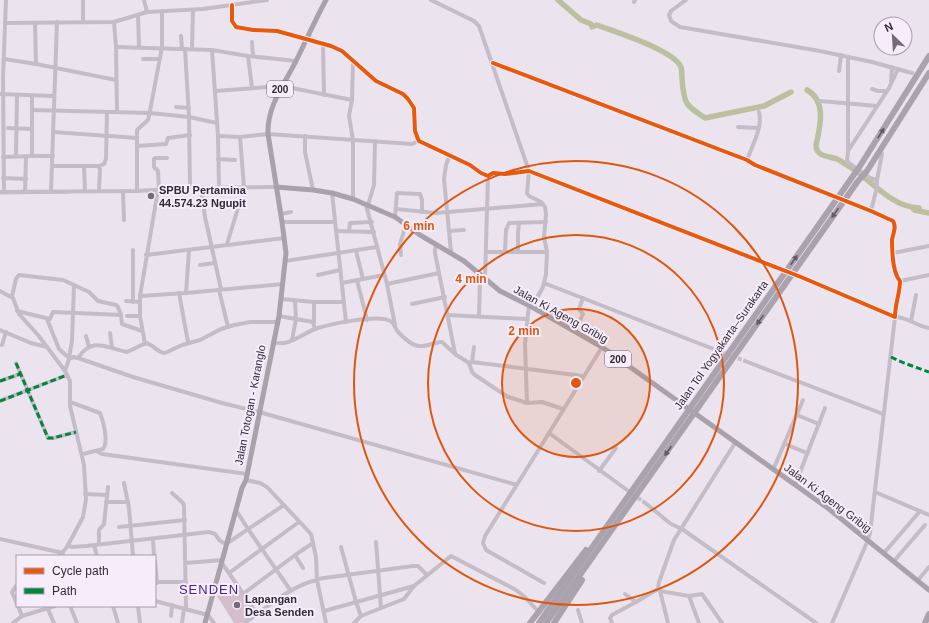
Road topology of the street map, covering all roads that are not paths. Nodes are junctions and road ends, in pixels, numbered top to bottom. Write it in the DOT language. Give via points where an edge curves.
graph roads {
  1 [pos="83,0"];
  2 [pos="144,0"];
  3 [pos="267,0"];
  4 [pos="324,0"];
  5 [pos="430,0"];
  6 [pos="686,0"];
  7 [pos="5,2"];
  8 [pos="0,3"];
  9 [pos="232,5"];
  10 [pos="193,10"];
  11 [pos="162,11"];
  12 [pos="147,12"];
  13 [pos="138,15"];
  14 [pos="57,22"];
  15 [pos="83,22"];
  16 [pos="114,22"];
  17 [pos="5,23"];
  18 [pos="35,23"];
  19 [pos="181,36"];
  20 [pos="306,39"];
  21 [pos="252,42"];
  22 [pos="324,44"];
  23 [pos="2,47"];
  24 [pos="116,47"];
  25 [pos="139,47"];
  26 [pos="162,47"];
  27 [pos="184,49"];
  28 [pos="192,50"];
  29 [pos="212,50"];
  30 [pos="841,55"];
  31 [pos="251,56"];
  32 [pos="929,56"];
  33 [pos="848,57"];
  34 [pos="4,59"];
  35 [pos="143,59"];
  36 [pos="159,59"];
  37 [pos="296,61"];
  38 [pos="353,62"];
  39 [pos="493,63"];
  40 [pos="36,64"];
  41 [pos="892,67"];
  42 [pos="56,68"];
  43 [pos="898,69"];
  44 [pos="839,71"];
  45 [pos="912,73"];
  46 [pos="929,73"];
  47 [pos="116,80"];
  48 [pos="891,83"];
  49 [pos="282,86"];
  50 [pos="252,88"];
  51 [pos="872,89"];
  52 [pos="215,91"];
  53 [pos="887,91"];
  54 [pos="2,94"];
  55 [pos="17,95"];
  56 [pos="324,95"];
  57 [pos="32,96"];
  58 [pos="54,96"];
  59 [pos="352,100"];
  60 [pos="820,101"];
  61 [pos="848,104"];
  62 [pos="877,106"];
  63 [pos="176,107"];
  64 [pos="189,108"];
  65 [pos="32,110"];
  66 [pos="54,110"];
  67 [pos="107,112"];
  68 [pos="117,112"];
  69 [pos="150,112"];
  70 [pos="759,112"];
  71 [pos="190,117"];
  72 [pos="217,122"];
  73 [pos="738,127"];
  74 [pos="8,128"];
  75 [pos="758,128"];
  76 [pos="16,129"];
  77 [pos="32,129"];
  78 [pos="53,132"];
  79 [pos="268,134"];
  80 [pos="190,135"];
  81 [pos="108,136"];
  82 [pos="218,136"];
  83 [pos="306,136"];
  84 [pos="240,137"];
  85 [pos="137,138"];
  86 [pos="353,140"];
  87 [pos="375,141"];
  88 [pos="419,141"];
  89 [pos="137,146"];
  90 [pos="2,148"];
  91 [pos="848,152"];
  92 [pos="450,154"];
  93 [pos="882,154"];
  94 [pos="16,156"];
  95 [pos="26,156"];
  96 [pos="32,156"];
  97 [pos="53,156"];
  98 [pos="3,157"];
  99 [pos="167,158"];
  100 [pos="218,159"];
  101 [pos="235,160"];
  102 [pos="747,160"];
  103 [pos="53,166"];
  104 [pos="84,166"];
  105 [pos="99,166"];
  106 [pos="529,171"];
  107 [pos="488,176"];
  108 [pos="3,178"];
  109 [pos="26,179"];
  110 [pos="877,182"];
  111 [pos="219,187"];
  112 [pos="244,187"];
  113 [pos="276,187"];
  114 [pos="190,188"];
  115 [pos="201,188"];
  116 [pos="158,190"];
  117 [pos="312,190"];
  118 [pos="51,191"];
  119 [pos="85,191"];
  120 [pos="99,191"];
  121 [pos="123,191"];
  122 [pos="137,191"];
  123 [pos="2,192"];
  124 [pos="25,192"];
  125 [pos="332,193"];
  126 [pos="829,194"];
  127 [pos="353,199"];
  128 [pos="852,203"];
  129 [pos="543,204"];
  130 [pos="367,205"];
  131 [pos="239,206"];
  132 [pos="396,209"];
  133 [pos="487,209"];
  134 [pos="448,211"];
  135 [pos="871,211"];
  136 [pos="291,212"];
  137 [pos="422,212"];
  138 [pos="281,214"];
  139 [pos="395,218"];
  140 [pos="124,220"];
  141 [pos="282,222"];
  142 [pos="335,222"];
  143 [pos="372,222"];
  144 [pos="546,222"];
  145 [pos="519,223"];
  146 [pos="406,225"];
  147 [pos="464,230"];
  148 [pos="336,231"];
  149 [pos="449,231"];
  150 [pos="350,232"];
  151 [pos="374,232"];
  152 [pos="284,238"];
  153 [pos="228,244"];
  154 [pos="436,245"];
  155 [pos="211,246"];
  156 [pos="929,246"];
  157 [pos="377,247"];
  158 [pos="133,250"];
  159 [pos="189,250"];
  160 [pos="356,251"];
  161 [pos="451,252"];
  162 [pos="486,252"];
  163 [pos="505,252"];
  164 [pos="518,252"];
  165 [pos="547,252"];
  166 [pos="338,253"];
  167 [pos="893,253"];
  168 [pos="146,255"];
  169 [pos="401,255"];
  170 [pos="285,261"];
  171 [pos="215,263"];
  172 [pos="200,265"];
  173 [pos="781,269"];
  174 [pos="340,270"];
  175 [pos="439,273"];
  176 [pos="318,275"];
  177 [pos="384,275"];
  178 [pos="929,275"];
  179 [pos="483,277"];
  180 [pos="801,277"];
  181 [pos="363,279"];
  182 [pos="357,280"];
  183 [pos="900,281"];
  184 [pos="342,283"];
  185 [pos="544,283"];
  186 [pos="74,284"];
  187 [pos="283,284"];
  188 [pos="387,284"];
  189 [pos="220,290"];
  190 [pos="0,291"];
  191 [pos="179,293"];
  192 [pos="186,293"];
  193 [pos="916,295"];
  194 [pos="12,296"];
  195 [pos="140,296"];
  196 [pos="444,297"];
  197 [pos="583,298"];
  198 [pos="281,299"];
  199 [pos="126,301"];
  200 [pos="295,301"];
  201 [pos="133,302"];
  202 [pos="140,302"];
  203 [pos="314,302"];
  204 [pos="344,302"];
  205 [pos="412,304"];
  206 [pos="530,306"];
  207 [pos="17,311"];
  208 [pos="73,313"];
  209 [pos="121,314"];
  210 [pos="448,315"];
  211 [pos="127,316"];
  212 [pos="140,316"];
  213 [pos="279,316"];
  214 [pos="480,316"];
  215 [pos="895,316"];
  216 [pos="46,319"];
  217 [pos="296,319"];
  218 [pos="527,319"];
  219 [pos="367,320"];
  220 [pos="911,321"];
  221 [pos="277,322"];
  222 [pos="314,322"];
  223 [pos="346,322"];
  224 [pos="395,325"];
  225 [pos="228,327"];
  226 [pos="929,328"];
  227 [pos="315,329"];
  228 [pos="0,330"];
  229 [pos="142,331"];
  230 [pos="575,331"];
  231 [pos="6,332"];
  232 [pos="110,333"];
  233 [pos="86,336"];
  234 [pos="292,340"];
  235 [pos="188,342"];
  236 [pos="273,342"];
  237 [pos="145,344"];
  238 [pos="2,345"];
  239 [pos="47,347"];
  240 [pos="89,347"];
  241 [pos="112,347"];
  242 [pos="474,347"];
  243 [pos="602,347"];
  244 [pos="721,352"];
  245 [pos="455,354"];
  246 [pos="70,358"];
  247 [pos="78,358"];
  248 [pos="745,361"];
  249 [pos="470,363"];
  250 [pos="16,364"];
  251 [pos="526,369"];
  252 [pos="66,373"];
  253 [pos="20,374"];
  254 [pos="583,376"];
  255 [pos="0,381"];
  256 [pos="28,391"];
  257 [pos="803,400"];
  258 [pos="0,401"];
  259 [pos="70,402"];
  260 [pos="527,402"];
  261 [pos="825,408"];
  262 [pos="563,410"];
  263 [pos="259,412"];
  264 [pos="883,414"];
  265 [pos="797,415"];
  266 [pos="819,424"];
  267 [pos="76,432"];
  268 [pos="549,433"];
  269 [pos="735,442"];
  270 [pos="785,444"];
  271 [pos="616,448"];
  272 [pos="96,451"];
  273 [pos="807,453"];
  274 [pos="83,454"];
  275 [pos="773,470"];
  276 [pos="599,471"];
  277 [pos="644,475"];
  278 [pos="246,477"];
  279 [pos="124,483"];
  280 [pos="795,484"];
  281 [pos="517,486"];
  282 [pos="108,487"];
  283 [pos="626,490"];
  284 [pos="875,492"];
  285 [pos="172,493"];
  286 [pos="85,494"];
  287 [pos="107,495"];
  288 [pos="106,502"];
  289 [pos="128,502"];
  290 [pos="644,502"];
  291 [pos="284,505"];
  292 [pos="236,510"];
  293 [pos="920,511"];
  294 [pos="929,515"];
  295 [pos="623,516"];
  296 [pos="185,520"];
  297 [pos="299,522"];
  298 [pos="925,525"];
  299 [pos="130,526"];
  300 [pos="119,527"];
  301 [pos="248,529"];
  302 [pos="682,529"];
  303 [pos="185,535"];
  304 [pos="0,539"];
  305 [pos="153,539"];
  306 [pos="868,540"];
  307 [pos="132,541"];
  308 [pos="376,542"];
  309 [pos="313,543"];
  310 [pos="99,544"];
  311 [pos="226,544"];
  312 [pos="68,545"];
  313 [pos="94,545"];
  314 [pos="341,547"];
  315 [pos="262,549"];
  316 [pos="884,553"];
  317 [pos="61,554"];
  318 [pos="97,555"];
  319 [pos="133,555"];
  320 [pos="154,555"];
  321 [pos="295,555"];
  322 [pos="894,561"];
  323 [pos="222,562"];
  324 [pos="186,563"];
  325 [pos="929,567"];
  326 [pos="303,568"];
  327 [pos="276,569"];
  328 [pos="378,570"];
  329 [pos="156,572"];
  330 [pos="229,573"];
  331 [pos="348,574"];
  332 [pos="427,575"];
  333 [pos="317,580"];
  334 [pos="918,580"];
  335 [pos="156,582"];
  336 [pos="186,582"];
  337 [pos="544,583"];
  338 [pos="16,586"];
  339 [pos="414,586"];
  340 [pos="659,590"];
  341 [pos="929,590"];
  342 [pos="291,591"];
  343 [pos="243,594"];
  344 [pos="626,594"];
  345 [pos="380,596"];
  346 [pos="689,596"];
  347 [pos="156,601"];
  348 [pos="16,602"];
  349 [pos="356,602"];
  350 [pos="636,602"];
  351 [pos="172,605"];
  352 [pos="18,607"];
  353 [pos="47,607"];
  354 [pos="70,607"];
  355 [pos="113,607"];
  356 [pos="138,607"];
  357 [pos="185,608"];
  358 [pos="382,608"];
  359 [pos="536,609"];
  360 [pos="578,610"];
  361 [pos="324,611"];
  362 [pos="257,614"];
  363 [pos="929,614"];
  364 [pos="208,615"];
  365 [pos="22,616"];
  366 [pos="171,616"];
  367 [pos="361,616"];
  368 [pos="13,623"];
  369 [pos="54,623"];
  370 [pos="77,623"];
  371 [pos="118,623"];
  372 [pos="140,623"];
  373 [pos="182,623"];
  374 [pos="205,623"];
  375 [pos="214,623"];
  376 [pos="245,623"];
  377 [pos="326,623"];
  378 [pos="354,623"];
  379 [pos="530,623"];
  380 [pos="539,623"];
  381 [pos="546,623"];
  382 [pos="554,623"];
  383 [pos="582,623"];
  384 [pos="612,623"];
  385 [pos="668,623"];
  386 [pos="698,623"];
  387 [pos="722,623"];
  388 [pos="816,623"];
  389 [pos="832,623"];
  390 [pos="925,623"];
  1 -- 15 [label="street"];
  2 -- 12 [label="street"];
  3 -- 9 [label="street"];
  4 -- 20 [label="main road, 200"];
  5 -- 39 [label="street" via="477,24"];
  6 -- 30 [label="street" via="669,15 680,27"];
  7 -- 8 [label="street"];
  7 -- 17 [label="street"];
  9 -- 10 [label="street"];
  9 -- 20 [label="street" via="232,21 236,27 275,30"];
  10 -- 11 [label="street"];
  10 -- 28 [label="street"];
  11 -- 12 [label="street"];
  11 -- 26 [label="street"];
  12 -- 13 [label="street"];
  13 -- 16 [label="street"];
  13 -- 25 [label="street"];
  14 -- 15 [label="street"];
  14 -- 18 [label="street"];
  14 -- 42 [label="street"];
  15 -- 16 [label="street"];
  16 -- 24 [label="street"];
  17 -- 18 [label="street"];
  17 -- 23 [label="street"];
  18 -- 40 [label="street"];
  19 -- 27 [label="street"];
  20 -- 22 [label="street"];
  20 -- 37 [label="main road, 200"];
  21 -- 31 [label="street"];
  22 -- 38 [label="street" via="342,51"];
  22 -- 56 [label="street"];
  23 -- 34 [label="street"];
  24 -- 25 [label="street"];
  24 -- 47 [label="street"];
  25 -- 26 [label="street"];
  26 -- 27 [label="street"];
  26 -- 36 [label="street"];
  27 -- 28 [label="street"];
  27 -- 64 [label="street"];
  28 -- 29 [label="street"];
  29 -- 31 [label="street"];
  29 -- 52 [label="street"];
  30 -- 33 [label="street"];
  30 -- 44 [label="street"];
  31 -- 37 [label="street"];
  31 -- 50 [label="street"];
  277 -- 32 [label="highway, Jalan Tol Yogyakarta–Surakarta, one-way" via="860,166"];
  33 -- 41 [label="street"];
  33 -- 61 [label="street"];
  34 -- 40 [label="street"];
  34 -- 54 [label="street"];
  35 -- 36 [label="street"];
  36 -- 69 [label="street"];
  37 -- 49 [label="main road, 200"];
  38 -- 59 [label="street"];
  38 -- 88 [label="street" via="380,83 408,99 414,108 415,131"];
  39 -- 102 [label="street"];
  39 -- 106 [label="street"];
  40 -- 42 [label="street"];
  41 -- 43 [label="street"];
  41 -- 48 [label="street"];
  42 -- 47 [label="street"];
  42 -- 58 [label="street"];
  43 -- 45 [label="street"];
  43 -- 48 [label="street"];
  46 -- 295 [label="highway, Jalan Tol Yogyakarta–Surakarta, one-way" via="867,171"];
  47 -- 68 [label="street"];
  48 -- 53 [label="street"];
  49 -- 50 [label="street"];
  49 -- 56 [label="street"];
  49 -- 79 [label="main road, 200" via="269,114"];
  50 -- 52 [label="street"];
  51 -- 53 [label="street"];
  52 -- 72 [label="street"];
  53 -- 62 [label="street"];
  54 -- 55 [label="street"];
  54 -- 90 [label="street"];
  55 -- 57 [label="street"];
  55 -- 76 [label="street"];
  56 -- 59 [label="street"];
  57 -- 58 [label="street"];
  57 -- 65 [label="street"];
  58 -- 66 [label="street"];
  59 -- 86 [label="street" via="349,116"];
  60 -- 61 [label="street"];
  61 -- 62 [label="street"];
  61 -- 91 [label="street"];
  62 -- 91 [label="street"];
  63 -- 64 [label="street"];
  64 -- 71 [label="street"];
  65 -- 66 [label="street"];
  65 -- 77 [label="street"];
  66 -- 67 [label="street"];
  66 -- 78 [label="street"];
  67 -- 68 [label="street"];
  67 -- 81 [label="street"];
  68 -- 69 [label="street"];
  69 -- 71 [label="street"];
  69 -- 85 [label="street" via="148,120 137,129"];
  70 -- 75 [label="street"];
  71 -- 72 [label="street"];
  71 -- 80 [label="street"];
  72 -- 82 [label="street"];
  73 -- 75 [label="street"];
  74 -- 76 [label="street"];
  75 -- 102 [label="street"];
  76 -- 77 [label="street"];
  76 -- 94 [label="street"];
  77 -- 96 [label="street"];
  78 -- 81 [label="street"];
  78 -- 97 [label="street"];
  79 -- 83 [label="street"];
  79 -- 84 [label="street"];
  79 -- 113 [label="main road, 200"];
  80 -- 89 [label="street" via="168,138 166,144"];
  80 -- 114 [label="street"];
  81 -- 85 [label="street"];
  81 -- 105 [label="street" via="106,159 104,164"];
  82 -- 84 [label="street"];
  82 -- 100 [label="street"];
  83 -- 86 [label="street"];
  83 -- 117 [label="street" via="305,152"];
  84 -- 112 [label="street"];
  85 -- 89 [label="street"];
  86 -- 87 [label="street"];
  86 -- 127 [label="street"];
  87 -- 88 [label="street" via="412,144"];
  87 -- 130 [label="street" via="374,185"];
  88 -- 92 [label="street"];
  89 -- 122 [label="street"];
  90 -- 98 [label="street"];
  91 -- 110 [label="street" via="846,160"];
  92 -- 107 [label="street"];
  92 -- 134 [label="street" via="444,179"];
  93 -- 110 [label="street"];
  94 -- 95 [label="street"];
  94 -- 98 [label="street"];
  95 -- 96 [label="street"];
  95 -- 109 [label="street"];
  96 -- 97 [label="street"];
  97 -- 103 [label="street"];
  98 -- 108 [label="street"];
  99 -- 116 [label="street" via="154,159 154,167 158,171"];
  100 -- 101 [label="street"];
  100 -- 111 [label="street"];
  102 -- 126 [label="street" via="755,166"];
  103 -- 104 [label="street"];
  103 -- 118 [label="street"];
  104 -- 105 [label="street"];
  104 -- 119 [label="street"];
  105 -- 120 [label="street"];
  106 -- 107 [label="street" via="493,173"];
  106 -- 129 [label="street" via="528,193"];
  106 -- 173 [label="street"];
  107 -- 133 [label="street"];
  108 -- 109 [label="street"];
  108 -- 123 [label="street"];
  109 -- 124 [label="street"];
  110 -- 135 [label="street"];
  111 -- 112 [label="street"];
  111 -- 115 [label="street"];
  112 -- 113 [label="street"];
  113 -- 117 [label="main road, Jalan Ki Ageng Gribig / 200"];
  113 -- 138 [label="main road, Jalan Totogan - Karanglo"];
  114 -- 115 [label="street"];
  114 -- 116 [label="street"];
  115 -- 155 [label="street"];
  116 -- 122 [label="street"];
  116 -- 168 [label="street"];
  117 -- 125 [label="main road, Jalan Ki Ageng Gribig / 200"];
  118 -- 119 [label="street"];
  118 -- 124 [label="street"];
  119 -- 120 [label="street"];
  120 -- 121 [label="street"];
  121 -- 122 [label="street"];
  121 -- 140 [label="street"];
  123 -- 124 [label="street"];
  125 -- 127 [label="main road, Jalan Ki Ageng Gribig / 200"];
  125 -- 142 [label="street"];
  127 -- 130 [label="main road, Jalan Ki Ageng Gribig / 200"];
  128 -- 135 [label="street"];
  129 -- 133 [label="street"];
  129 -- 144 [label="street"];
  130 -- 139 [label="main road, Jalan Ki Ageng Gribig / 200"];
  130 -- 143 [label="street"];
  131 -- 153 [label="street"];
  132 -- 137 [label="street"];
  132 -- 137 [label="street" via="396,194 418,194 421,196"];
  132 -- 139 [label="street"];
  133 -- 134 [label="street"];
  133 -- 162 [label="street"];
  134 -- 137 [label="street"];
  134 -- 149 [label="street"];
  135 -- 167 [label="street" via="893,221"];
  136 -- 138 [label="street"];
  138 -- 141 [label="main road, Jalan Totogan - Karanglo"];
  139 -- 146 [label="main road, Jalan Ki Ageng Gribig / 200"];
  141 -- 142 [label="street"];
  141 -- 152 [label="main road, Jalan Totogan - Karanglo"];
  142 -- 148 [label="street"];
  143 -- 150 [label="street" via="350,223"];
  143 -- 151 [label="street"];
  144 -- 145 [label="street"];
  144 -- 165 [label="street" via="544,237"];
  145 -- 163 [label="street" via="507,224"];
  145 -- 164 [label="street"];
  146 -- 154 [label="main road, Jalan Ki Ageng Gribig / 200"];
  146 -- 169 [label="street" via="400,244"];
  147 -- 149 [label="street"];
  148 -- 150 [label="street"];
  148 -- 166 [label="street"];
  149 -- 161 [label="street"];
  150 -- 151 [label="street"];
  151 -- 157 [label="street"];
  152 -- 153 [label="street"];
  152 -- 170 [label="main road, Jalan Totogan - Karanglo"];
  153 -- 155 [label="street"];
  154 -- 161 [label="main road, Jalan Ki Ageng Gribig / 200"];
  154 -- 175 [label="street"];
  155 -- 159 [label="street"];
  155 -- 171 [label="street"];
  156 -- 167 [label="street"];
  157 -- 160 [label="street"];
  157 -- 177 [label="street"];
  158 -- 201 [label="street"];
  159 -- 168 [label="street"];
  159 -- 192 [label="street"];
  160 -- 166 [label="street"];
  160 -- 181 [label="street"];
  161 -- 179 [label="main road, Jalan Ki Ageng Gribig / 200"];
  162 -- 163 [label="street"];
  162 -- 179 [label="street"];
  163 -- 164 [label="street"];
  164 -- 165 [label="street"];
  165 -- 185 [label="street"];
  166 -- 170 [label="street"];
  166 -- 174 [label="street"];
  167 -- 183 [label="street" via="897,278"];
  168 -- 195 [label="street"];
  170 -- 187 [label="main road, Jalan Totogan - Karanglo"];
  171 -- 172 [label="street"];
  171 -- 189 [label="street"];
  174 -- 176 [label="street"];
  174 -- 184 [label="street"];
  175 -- 188 [label="street"];
  175 -- 196 [label="street"];
  177 -- 181 [label="street"];
  177 -- 188 [label="street"];
  178 -- 183 [label="street"];
  179 -- 206 [label="main road, Jalan Ki Ageng Gribig / 200" via="500,291"];
  179 -- 214 [label="street" via="480,280"];
  180 -- 215 [label="street"];
  181 -- 182 [label="street"];
  182 -- 184 [label="street"];
  182 -- 219 [label="street"];
  183 -- 215 [label="street"];
  184 -- 204 [label="street"];
  185 -- 197 [label="street"];
  185 -- 206 [label="street"];
  186 -- 194 [label="street" via="54,278 21,274 16,279"];
  186 -- 208 [label="street"];
  186 -- 209 [label="street" via="91,293 98,301 116,305"];
  187 -- 189 [label="street"];
  187 -- 198 [label="main road, Jalan Totogan - Karanglo"];
  188 -- 224 [label="street"];
  189 -- 192 [label="street"];
  189 -- 225 [label="street"];
  190 -- 194 [label="street"];
  191 -- 192 [label="street"];
  191 -- 195 [label="street"];
  191 -- 235 [label="street"];
  193 -- 220 [label="street"];
  194 -- 207 [label="street"];
  195 -- 202 [label="street"];
  196 -- 205 [label="street"];
  196 -- 210 [label="street"];
  197 -- 230 [label="street" via="579,309 583,314"];
  197 -- 244 [label="street"];
  198 -- 200 [label="street"];
  198 -- 213 [label="main road, Jalan Totogan - Karanglo"];
  199 -- 201 [label="street"];
  200 -- 203 [label="street"];
  200 -- 217 [label="street"];
  201 -- 202 [label="street"];
  202 -- 212 [label="street"];
  203 -- 204 [label="street"];
  203 -- 222 [label="street"];
  204 -- 223 [label="street"];
  206 -- 218 [label="street"];
  206 -- 230 [label="main road, Jalan Ki Ageng Gribig / 200"];
  207 -- 216 [label="street"];
  207 -- 239 [label="street"];
  208 -- 209 [label="street"];
  208 -- 216 [label="street" via="53,312 51,319"];
  208 -- 246 [label="street"];
  209 -- 229 [label="street" via="123,325"];
  210 -- 214 [label="street"];
  210 -- 245 [label="street"];
  211 -- 212 [label="street"];
  212 -- 229 [label="street"];
  213 -- 217 [label="street"];
  213 -- 221 [label="main road, Jalan Totogan - Karanglo"];
  214 -- 218 [label="street"];
  215 -- 220 [label="street"];
  215 -- 264 [label="street"];
  216 -- 246 [label="street" via="59,349"];
  217 -- 222 [label="street"];
  217 -- 234 [label="street"];
  218 -- 251 [label="street"];
  219 -- 223 [label="street"];
  219 -- 224 [label="street" via="384,319"];
  220 -- 226 [label="street"];
  221 -- 225 [label="street" via="245,322"];
  221 -- 236 [label="main road, Jalan Totogan - Karanglo"];
  222 -- 227 [label="street"];
  223 -- 227 [label="street"];
  224 -- 245 [label="street" via="399,333 416,346 442,342"];
  225 -- 235 [label="street" via="200,340"];
  227 -- 234 [label="street"];
  228 -- 231 [label="street"];
  229 -- 237 [label="street"];
  230 -- 243 [label="main road, Jalan Ki Ageng Gribig / 200"];
  231 -- 238 [label="street"];
  231 -- 239 [label="street"];
  232 -- 241 [label="street"];
  233 -- 240 [label="street"];
  234 -- 236 [label="street" via="283,344"];
  235 -- 237 [label="street" via="165,353"];
  236 -- 263 [label="main road, Jalan Totogan - Karanglo"];
  237 -- 241 [label="street" via="128,352"];
  239 -- 252 [label="street"];
  240 -- 241 [label="street"];
  240 -- 247 [label="street"];
  242 -- 249 [label="street"];
  243 -- 254 [label="street"];
  243 -- 269 [label="main road, Jalan Ki Ageng Gribig / 200"];
  245 -- 249 [label="street"];
  246 -- 247 [label="street"];
  246 -- 252 [label="street"];
  247 -- 263 [label="street" via="134,377"];
  248 -- 264 [label="street"];
  249 -- 251 [label="street"];
  249 -- 260 [label="street" via="475,375 508,397"];
  250 -- 253 [label="street"];
  251 -- 254 [label="street"];
  251 -- 260 [label="street"];
  252 -- 256 [label="street"];
  252 -- 259 [label="street" via="70,381"];
  253 -- 255 [label="street"];
  253 -- 256 [label="street"];
  254 -- 262 [label="street"];
  256 -- 258 [label="street"];
  256 -- 267 [label="street" via="48,438"];
  257 -- 265 [label="street"];
  259 -- 267 [label="street"];
  259 -- 272 [label="street" via="100,414 106,445"];
  260 -- 262 [label="street" via="542,402"];
  261 -- 266 [label="street"];
  262 -- 268 [label="street"];
  263 -- 278 [label="main road, Jalan Totogan - Karanglo"];
  263 -- 281 [label="street"];
  264 -- 284 [label="street"];
  265 -- 266 [label="street"];
  265 -- 270 [label="street"];
  266 -- 273 [label="street"];
  267 -- 274 [label="street"];
  268 -- 276 [label="street"];
  268 -- 281 [label="street"];
  269 -- 275 [label="main road, Jalan Ki Ageng Gribig / 200"];
  269 -- 302 [label="street"];
  270 -- 273 [label="street"];
  270 -- 275 [label="street"];
  271 -- 276 [label="street"];
  272 -- 274 [label="street"];
  272 -- 278 [label="street"];
  273 -- 280 [label="street"];
  274 -- 286 [label="street"];
  275 -- 280 [label="main road, Jalan Ki Ageng Gribig / 200"];
  276 -- 283 [label="street"];
  277 -- 379 [label="highway"];
  277 -- 380 [label="highway, Jalan Tol Yogyakarta–Surakarta"];
  278 -- 291 [label="street" via="263,485"];
  278 -- 292 [label="main road, Jalan Totogan - Karanglo"];
  279 -- 289 [label="street"];
  280 -- 306 [label="main road, Jalan Ki Ageng Gribig / 200"];
  281 -- 337 [label="street" via="485,536 483,546"];
  282 -- 287 [label="street"];
  284 -- 293 [label="street"];
  284 -- 306 [label="street"];
  285 -- 296 [label="street" via="184,504"];
  286 -- 287 [label="street"];
  286 -- 312 [label="street" via="83,517"];
  287 -- 288 [label="street"];
  288 -- 289 [label="street"];
  288 -- 310 [label="street" via="104,524 99,530"];
  289 -- 299 [label="street"];
  290 -- 302 [label="street" via="671,524"];
  291 -- 297 [label="street"];
  291 -- 301 [label="street"];
  292 -- 301 [label="street"];
  292 -- 311 [label="main road, Jalan Totogan - Karanglo"];
  293 -- 294 [label="street"];
  293 -- 316 [label="street"];
  295 -- 381 [label="highway, Jalan Tol Yogyakarta–Surakarta"];
  295 -- 382 [label="highway"];
  296 -- 299 [label="street"];
  296 -- 303 [label="street"];
  297 -- 309 [label="street" via="310,533"];
  297 -- 315 [label="street"];
  298 -- 322 [label="street"];
  299 -- 300 [label="street"];
  299 -- 307 [label="street"];
  301 -- 311 [label="street"];
  301 -- 315 [label="street"];
  302 -- 340 [label="street" via="672,545 659,582"];
  302 -- 388 [label="street"];
  303 -- 305 [label="street"];
  303 -- 311 [label="street" via="212,533 220,542"];
  303 -- 324 [label="street"];
  304 -- 317 [label="street"];
  305 -- 307 [label="street"];
  305 -- 320 [label="street"];
  306 -- 316 [label="main road, Jalan Ki Ageng Gribig / 200"];
  306 -- 389 [label="street"];
  307 -- 310 [label="street"];
  307 -- 319 [label="street"];
  308 -- 328 [label="street"];
  309 -- 321 [label="street"];
  309 -- 333 [label="street"];
  310 -- 313 [label="street"];
  311 -- 323 [label="main road, Jalan Totogan - Karanglo"];
  312 -- 313 [label="street"];
  312 -- 317 [label="street"];
  313 -- 318 [label="street"];
  314 -- 331 [label="street"];
  315 -- 327 [label="street"];
  315 -- 330 [label="street"];
  316 -- 322 [label="main road, Jalan Ki Ageng Gribig / 200"];
  321 -- 326 [label="street"];
  321 -- 327 [label="street"];
  322 -- 334 [label="main road, Jalan Ki Ageng Gribig / 200"];
  323 -- 324 [label="street"];
  323 -- 330 [label="street"];
  323 -- 364 [label="main road, Jalan Totogan - Karanglo"];
  324 -- 336 [label="street"];
  325 -- 334 [label="street"];
  327 -- 342 [label="street"];
  327 -- 343 [label="street"];
  328 -- 331 [label="street"];
  328 -- 332 [label="street" via="416,566"];
  328 -- 345 [label="street"];
  329 -- 335 [label="street"];
  330 -- 343 [label="street"];
  331 -- 333 [label="street"];
  331 -- 349 [label="street"];
  332 -- 339 [label="street"];
  332 -- 359 [label="street" via="452,556 516,590"];
  333 -- 342 [label="street"];
  333 -- 361 [label="street"];
  334 -- 341 [label="main road, Jalan Ki Ageng Gribig / 200"];
  335 -- 336 [label="street"];
  336 -- 357 [label="street"];
  338 -- 348 [label="street" via="12,592"];
  339 -- 345 [label="street"];
  339 -- 358 [label="street" via="404,599"];
  340 -- 346 [label="street"];
  340 -- 350 [label="street"];
  340 -- 385 [label="street"];
  342 -- 362 [label="street"];
  343 -- 362 [label="street"];
  344 -- 350 [label="street"];
  345 -- 349 [label="street"];
  345 -- 358 [label="street"];
  346 -- 386 [label="street"];
  346 -- 387 [label="street" via="704,595"];
  347 -- 351 [label="street"];
  349 -- 361 [label="street"];
  349 -- 367 [label="street"];
  350 -- 384 [label="street" via="612,615"];
  351 -- 357 [label="street"];
  351 -- 366 [label="street"];
  352 -- 365 [label="street"];
  353 -- 365 [label="street"];
  353 -- 369 [label="street"];
  354 -- 370 [label="street"];
  355 -- 371 [label="street"];
  356 -- 372 [label="street"];
  357 -- 364 [label="street"];
  357 -- 373 [label="street"];
  358 -- 367 [label="street"];
  360 -- 383 [label="street"];
  361 -- 377 [label="street"];
  362 -- 376 [label="street"];
  363 -- 390 [label="highway"];
  364 -- 374 [label="main road, Jalan Totogan - Karanglo"];
  364 -- 375 [label="street"];
  365 -- 368 [label="street"];
  367 -- 378 [label="street"];
}
